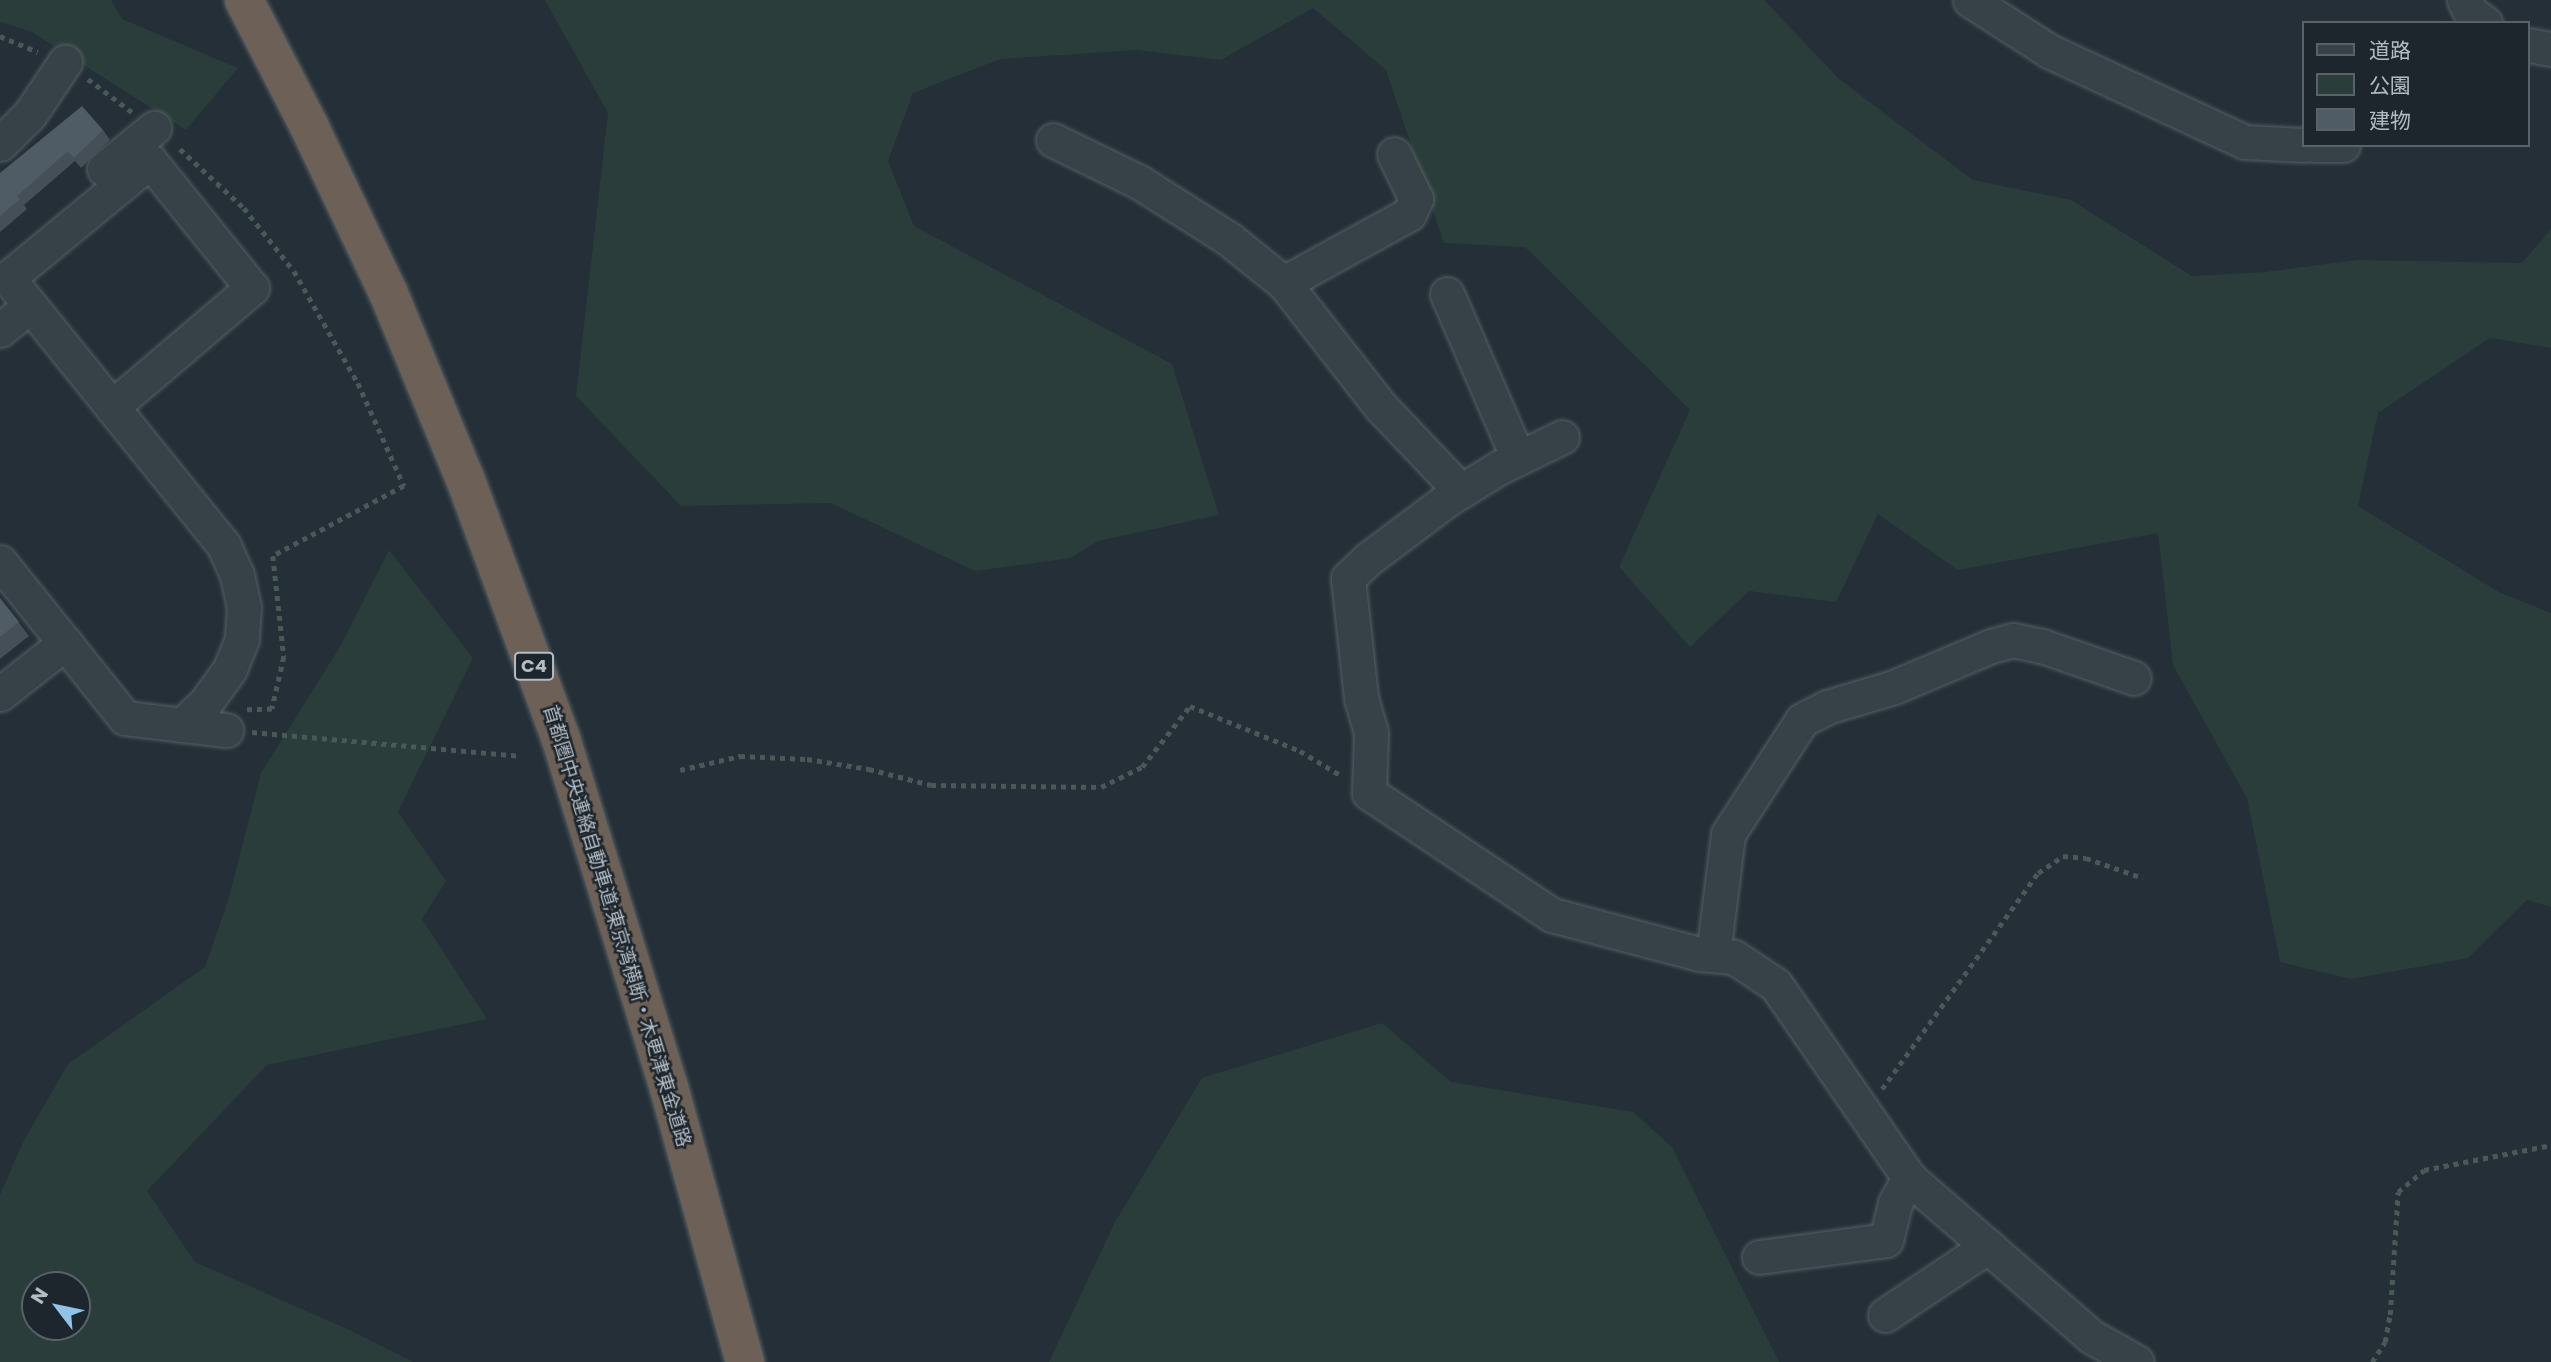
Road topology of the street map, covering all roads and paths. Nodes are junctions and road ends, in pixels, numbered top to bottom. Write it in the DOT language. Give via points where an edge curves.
graph roads {
  1 [pos="244,0"];
  2 [pos="1970,0"];
  3 [pos="2464,0"];
  4 [pos="2482,21"];
  5 [pos="0,36"];
  6 [pos="2530,45"];
  7 [pos="2551,50"];
  8 [pos="65,62"];
  9 [pos="154,128"];
  10 [pos="1053,140"];
  11 [pos="0,144"];
  12 [pos="2302,145"];
  13 [pos="1394,154"];
  14 [pos="0,256"];
  15 [pos="1284,283"];
  16 [pos="1447,294"];
  17 [pos="30,306"];
  18 [pos="0,330"];
  19 [pos="112,407"];
  20 [pos="1562,437"];
  21 [pos="1518,458"];
  22 [pos="1461,491"];
  23 [pos="0,562"];
  24 [pos="65,643"];
  25 [pos="2134,678"];
  26 [pos="0,694"];
  27 [pos="182,725"];
  28 [pos="226,730"];
  29 [pos="521,756"];
  30 [pos="680,770"];
  31 [pos="1369,793"];
  32 [pos="2143,877"];
  33 [pos="1713,955"];
  34 [pos="1865,1112"];
  35 [pos="2551,1145"];
  36 [pos="1909,1178"];
  37 [pos="1988,1246"];
  38 [pos="1759,1257"];
  39 [pos="1885,1315"];
  40 [pos="745,1362"];
  41 [pos="2137,1362"];
  42 [pos="2372,1362"];
  1 -- 40 [label="highway, 首都圏中央連絡自動車道;東京湾横断・木更津東金道路 / C4" via="388,292 466,481 561,739 669,1088"];
  2 -- 12 [label="street" via="2049,51 2245,142"];
  3 -- 4 [label="street"];
  5 -- 8 [label="path"];
  6 -- 7 [label="street"];
  8 -- 9 [label="path"];
  8 -- 11 [label="street" via="30,114"];
  9 -- 14 [label="street"];
  9 -- 28 [label="path" via="244,208 294,271 358,383 404,486 273,556 284,657 272,709 228,712"];
  10 -- 15 [label="street" via="1139,182 1229,239"];
  13 -- 15 [label="street" via="1416,199 1409,215"];
  15 -- 22 [label="street" via="1381,407"];
  16 -- 21 [label="street"];
  17 -- 18 [label="street"];
  17 -- 19 [label="street"];
  17 -- 19 [label="street" via="8,278 150,161 252,288"];
  19 -- 27 [label="street" via="224,546 237,575 244,607 242,639 230,669"];
  20 -- 21 [label="street"];
  21 -- 22 [label="street"];
  22 -- 31 [label="street" via="1367,558 1349,578 1361,698 1371,733"];
  23 -- 24 [label="street"];
  24 -- 26 [label="street"];
  24 -- 27 [label="street" via="125,718"];
  25 -- 33 [label="street" via="2013,640 1802,720 1728,834"];
  27 -- 28 [label="street"];
  28 -- 29 [label="path"];
  30 -- 31 [label="path" via="740,756 832,763 931,785 1101,787 1142,767 1190,706 1300,751"];
  31 -- 33 [label="street" via="1552,915"];
  32 -- 34 [label="path" via="2086,858 2063,856 2038,873"];
  33 -- 34 [label="street" via="1734,957 1776,985"];
  34 -- 36 [label="street"];
  35 -- 42 [label="path" via="2424,1170 2398,1192 2390,1315 2385,1342"];
  36 -- 37 [label="street"];
  36 -- 38 [label="street" via="1895,1203 1886,1240"];
  37 -- 39 [label="street"];
  37 -- 41 [label="street" via="2092,1337"];
}
